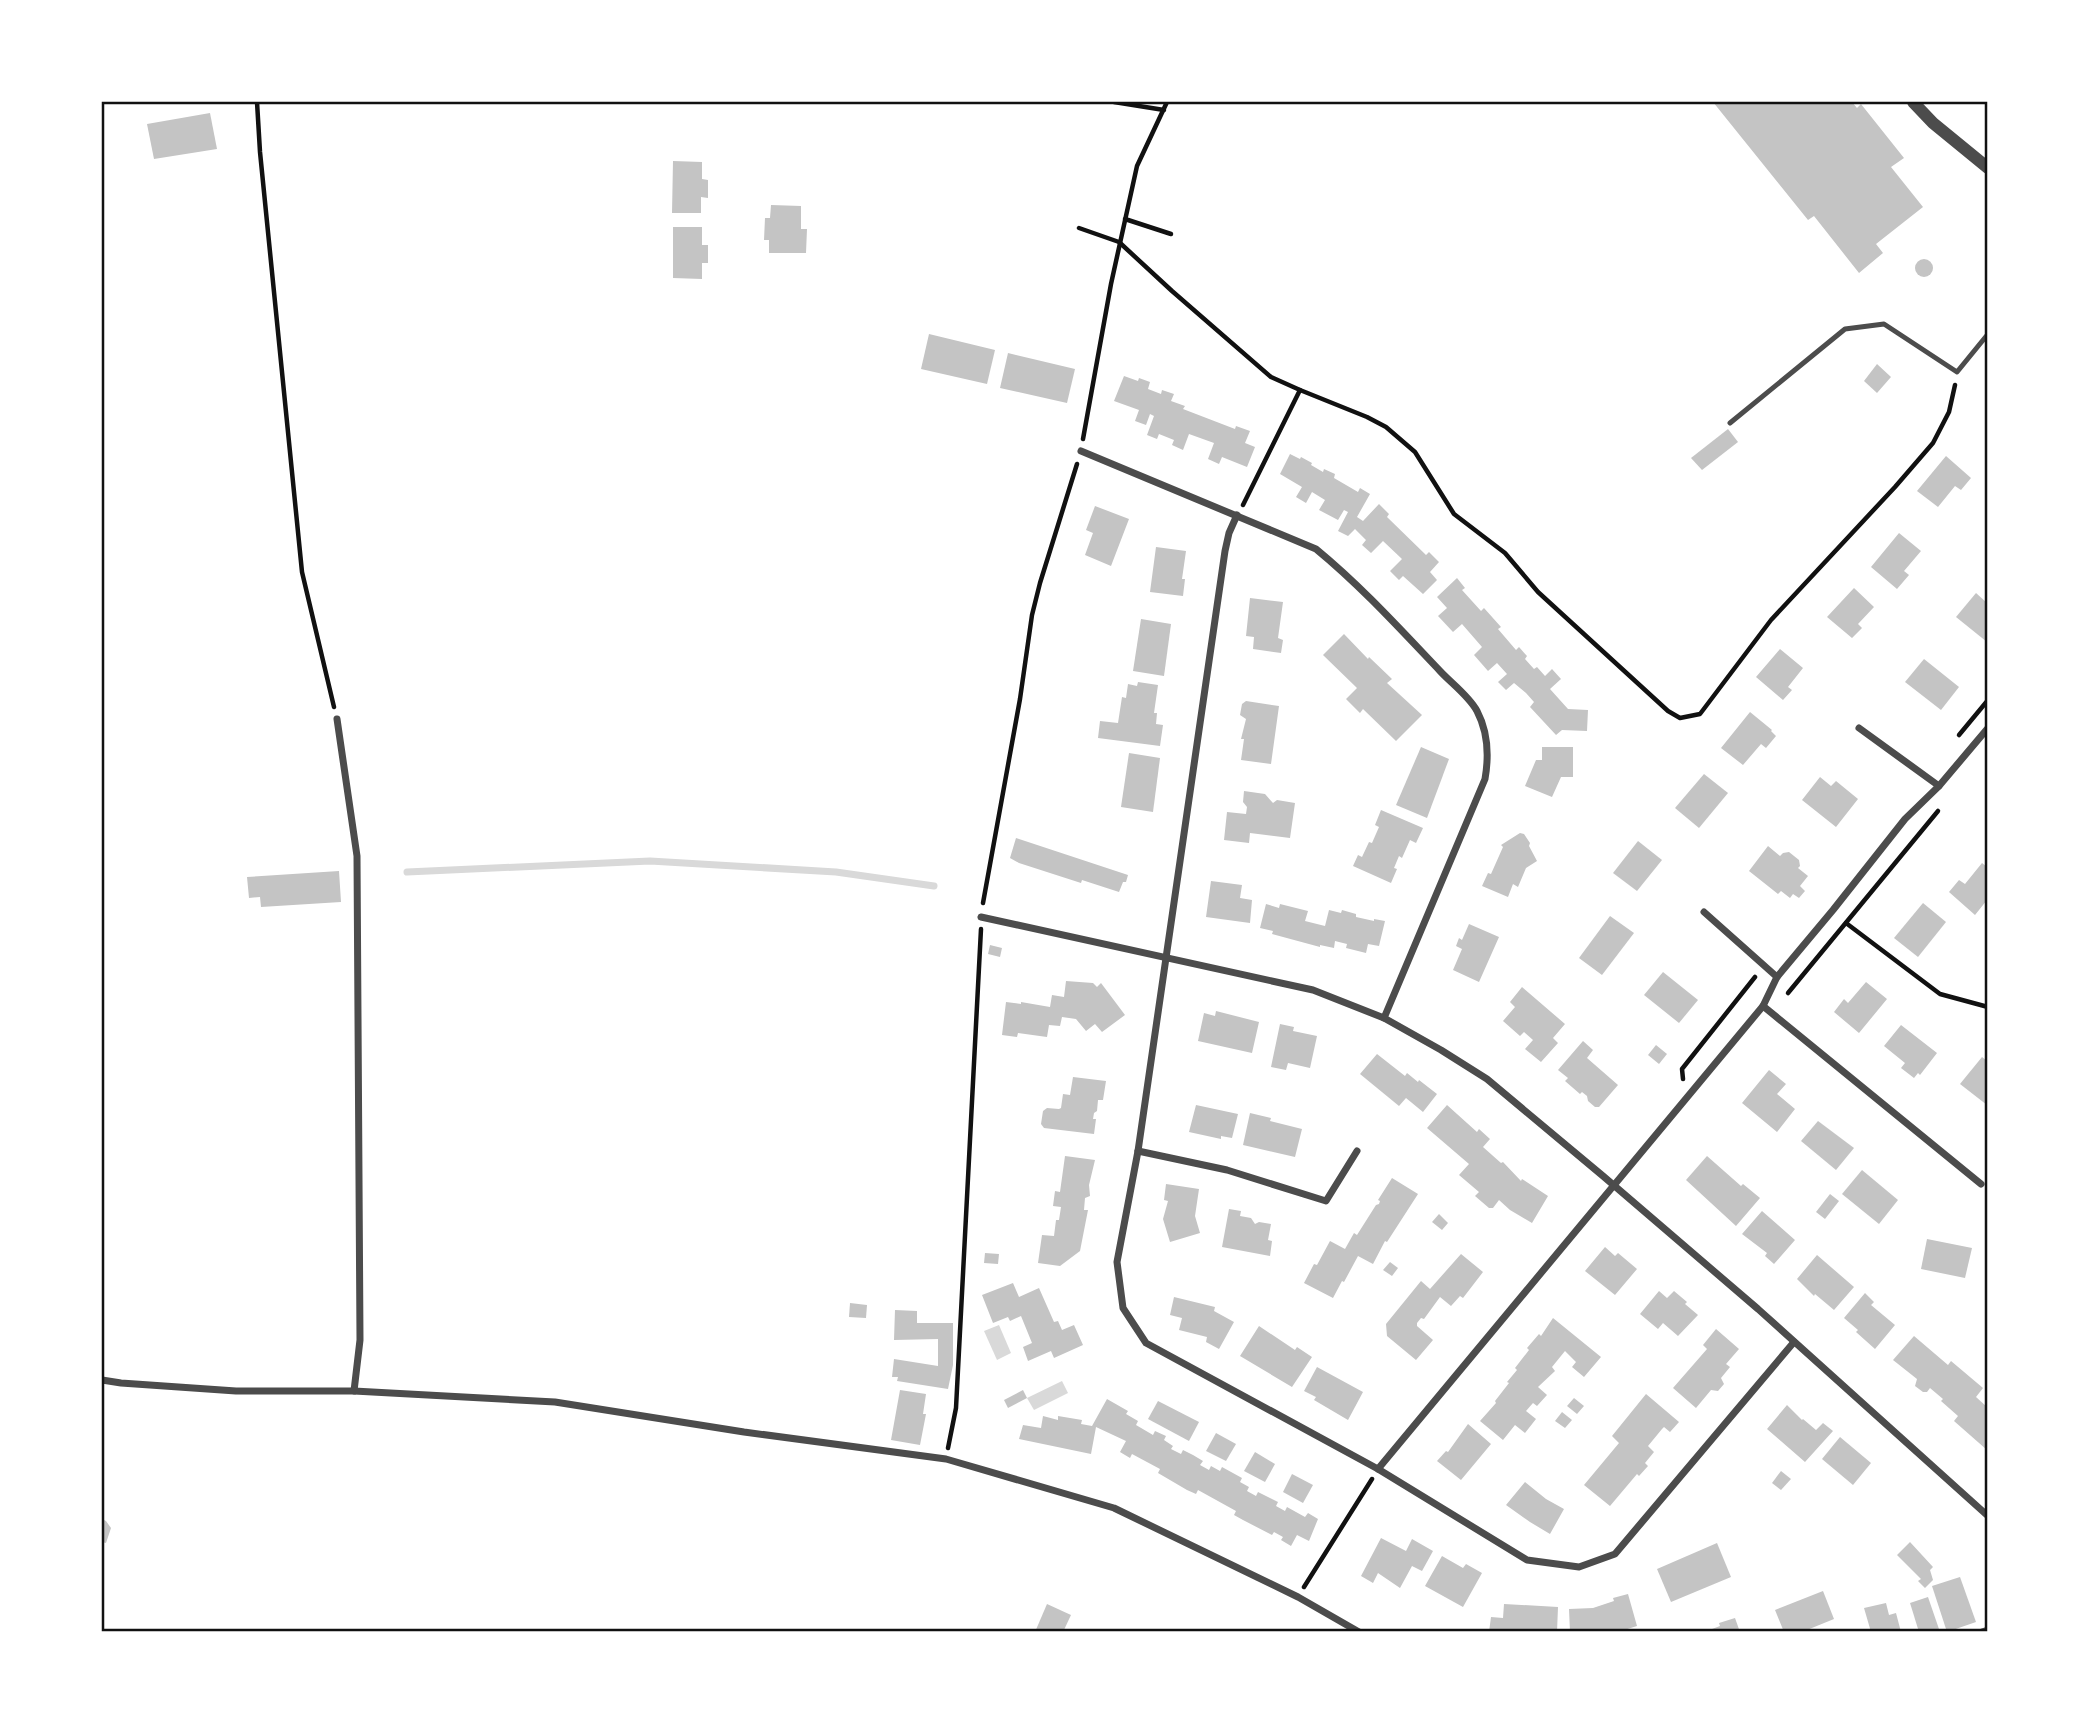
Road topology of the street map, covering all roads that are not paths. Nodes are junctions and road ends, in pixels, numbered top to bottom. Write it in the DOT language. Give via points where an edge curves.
graph roads {
  1 [pos="1913,102"];
  2 [pos="1987,168"];
  3 [pos="1987,334"];
  4 [pos="1730,423"];
  5 [pos="1081,451"];
  6 [pos="1237,515"];
  7 [pos="337,719"];
  8 [pos="1859,728"];
  9 [pos="1987,728"];
  10 [pos="1939,786"];
  11 [pos="1704,912"];
  12 [pos="981,917"];
  13 [pos="1166,958"];
  14 [pos="1777,977"];
  15 [pos="1763,1006"];
  16 [pos="1384,1018"];
  17 [pos="1138,1151"];
  18 [pos="1357,1151"];
  19 [pos="1981,1184"];
  20 [pos="1614,1187"];
  21 [pos="1794,1342"];
  22 [pos="102,1380"];
  23 [pos="354,1391"];
  24 [pos="1378,1469"];
  25 [pos="1987,1516"];
  26 [pos="1987,1630"];
  27 [pos="1359,1632"];
  28 [pos="1982,1632"];
  1 -- 2 [label="street"];
  3 -- 4 [label="lane" via="1957,372 1884,324 1845,329"];
  5 -- 6 [label="street"];
  6 -- 13 [label="street" via="1225,551"];
  6 -- 16 [label="street" via="1316,550 1339,568 1476,708 1486,733 1485,779"];
  7 -- 23 [label="street" via="356,856 360,1339"];
  8 -- 10 [label="street"];
  9 -- 10 [label="street"];
  10 -- 14 [label="street" via="1905,819"];
  11 -- 14 [label="street"];
  12 -- 13 [label="street"];
  13 -- 16 [label="street" via="1313,990"];
  13 -- 17 [label="street"];
  14 -- 15 [label="street"];
  15 -- 19 [label="street"];
  15 -- 20 [label="street"];
  16 -- 20 [label="street" via="1487,1079"];
  17 -- 18 [label="street" via="1227,1170 1326,1201"];
  17 -- 24 [label="street" via="1117,1262 1123,1308 1146,1342"];
  20 -- 21 [label="street"];
  20 -- 24 [label="street"];
  21 -- 24 [label="street" via="1615,1554 1579,1567 1527,1560"];
  21 -- 25 [label="street"];
  22 -- 23 [label="street" via="236,1391"];
  23 -- 27 [label="street" via="555,1402 946,1459 1114,1508 1298,1597"];
  26 -- 28 [label="street"];
}
